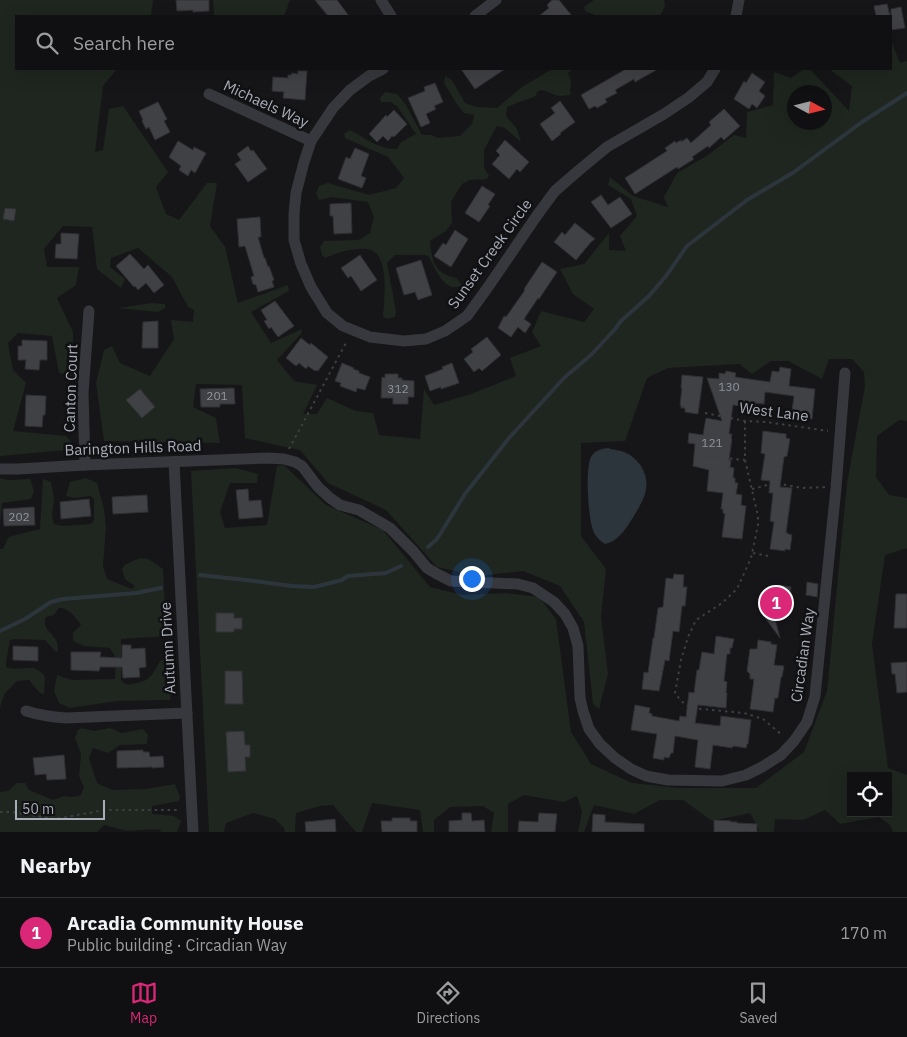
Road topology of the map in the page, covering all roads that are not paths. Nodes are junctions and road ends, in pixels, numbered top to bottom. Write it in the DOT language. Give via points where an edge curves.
graph roads {
  1 [pos="381,0"];
  2 [pos="496,0"];
  3 [pos="739,0"];
  4 [pos="390,15"];
  5 [pos="476,15"];
  6 [pos="736,15"];
  7 [pos="381,70"];
  8 [pos="714,70"];
  9 [pos="209,94"];
  10 [pos="311,141"];
  11 [pos="89,311"];
  12 [pos="845,373"];
  13 [pos="268,458"];
  14 [pos="174,462"];
  15 [pos="85,465"];
  16 [pos="0,469"];
  17 [pos="26,711"];
  18 [pos="187,713"];
  19 [pos="192,832"];
  1 -- 4 [label="street"];
  2 -- 5 [label="street"];
  3 -- 6 [label="street"];
  7 -- 10 [label="street, Sunset Creek Circle" via="350,90 333,108"];
  8 -- 10 [label="street, Sunset Creek Circle" via="707,82 688,98 607,147 555,191 467,316 426,339 404,341 370,337 343,326 327,313 311,287 294,240 296,193"];
  9 -- 10 [label="street, Michaels Way"];
  11 -- 15 [label="street, Canton Court" via="83,393"];
  12 -- 13 [label="street, Circadian Way" via="816,696 806,722 781,755 746,775 722,781 668,780 646,776 615,758 600,744 589,729 583,711 578,646 573,628 554,602 533,588 518,584 451,581 437,574 427,568 390,528 330,498 302,466 284,459"];
  13 -- 14 [label="street, Barington Hills Road"];
  14 -- 15 [label="street, Barington Hills Road"];
  14 -- 18 [label="street, Autumn Drive"];
  15 -- 16 [label="street, Barington Hills Road"];
  17 -- 18 [label="street" via="66,718"];
  18 -- 19 [label="street, Autumn Drive"];
}
